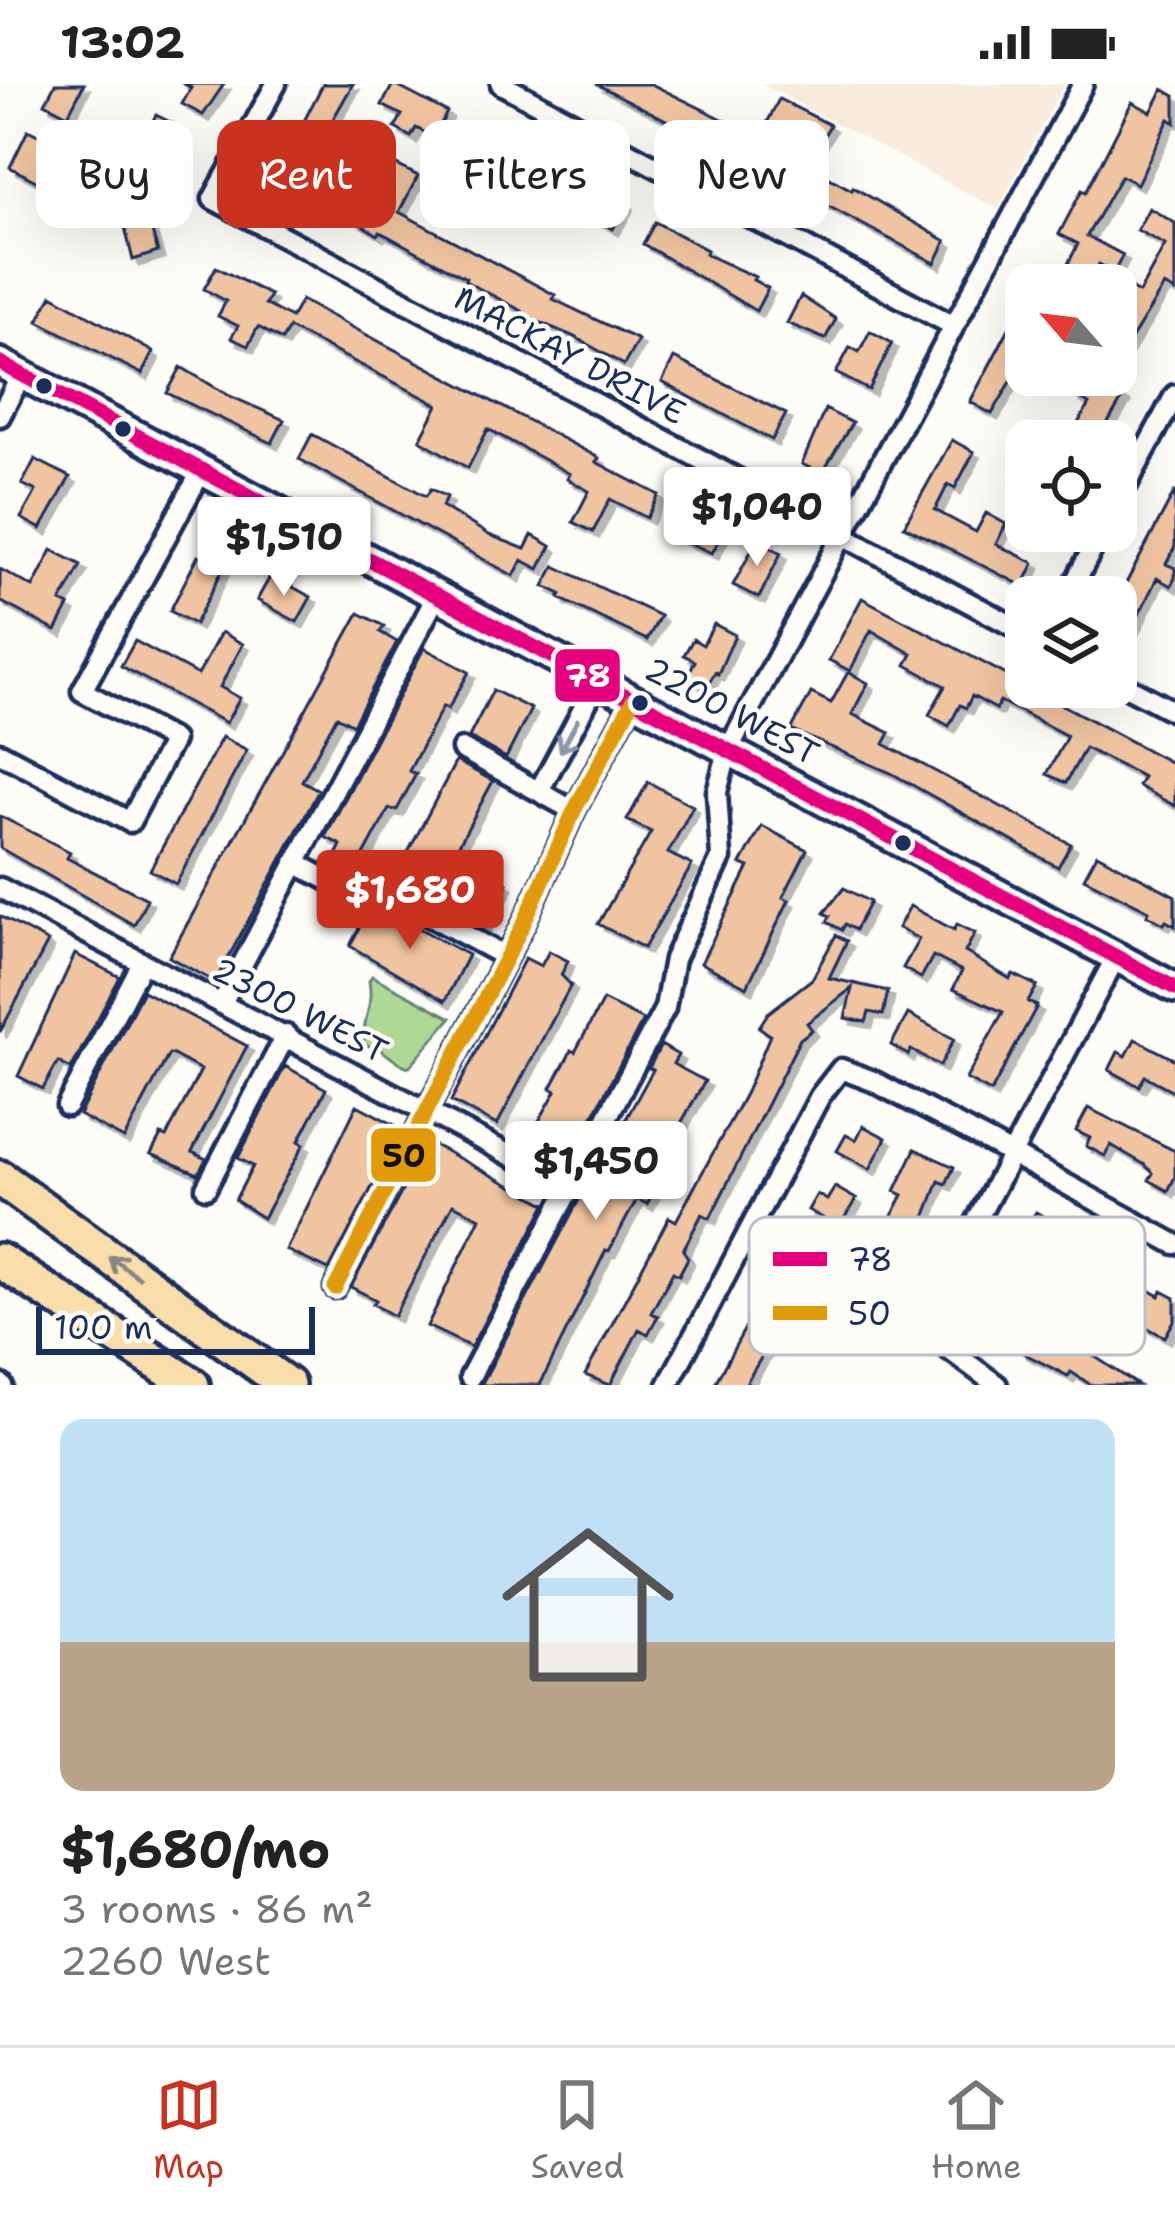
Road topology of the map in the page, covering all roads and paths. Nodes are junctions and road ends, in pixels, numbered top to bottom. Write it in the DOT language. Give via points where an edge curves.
graph roads {
  1 [pos="276,84"];
  2 [pos="501,84"];
  3 [pos="1083,84"];
  4 [pos="954,326"];
  5 [pos="11,369"];
  6 [pos="1175,395"];
  7 [pos="0,416"];
  8 [pos="1137,466"];
  9 [pos="202,470"];
  10 [pos="843,533"];
  11 [pos="437,595"];
  12 [pos="1005,622"];
  13 [pos="598,681"];
  14 [pos="1137,692"];
  15 [pos="633,700"];
  16 [pos="1175,712"];
  17 [pos="461,749"];
  18 [pos="728,750"];
  19 [pos="0,753"];
  20 [pos="539,791"];
  21 [pos="574,811"];
  22 [pos="296,863"];
  23 [pos="0,888"];
  24 [pos="506,957"];
  25 [pos="1116,957"];
  26 [pos="142,964"];
  27 [pos="1175,988"];
  28 [pos="223,1001"];
  29 [pos="286,1035"];
  30 [pos="67,1106"];
  31 [pos="426,1109"];
  32 [pos="1012,1154"];
  33 [pos="0,1178"];
  34 [pos="206,1187"];
  35 [pos="571,1187"];
  36 [pos="756,1217"];
  37 [pos="978,1217"];
  38 [pos="1126,1217"];
  39 [pos="1145,1227"];
  40 [pos="749,1231"];
  41 [pos="1175,1244"];
  42 [pos="0,1261"];
  43 [pos="334,1288"];
  44 [pos="956,1355"];
  45 [pos="470,1377"];
  46 [pos="191,1385"];
  47 [pos="287,1385"];
  48 [pos="668,1385"];
  49 [pos="997,1385"];
  1 -- 10 [label="street, MACKAY DRIVE" via="213,199"];
  2 -- 4 [label="street"];
  3 -- 4 [label="street"];
  4 -- 10 [label="street"];
  5 -- 7 [label="street"];
  5 -- 9 [label="street, 2200 WEST"];
  6 -- 8 [label="street"];
  9 -- 11 [label="street, 2200 WEST"];
  9 -- 19 [label="street" via="82,692 173,740 130,822"];
  10 -- 12 [label="street, MACKAY DRIVE"];
  10 -- 18 [label="street"];
  11 -- 13 [label="street, 2200 WEST"];
  11 -- 22 [label="street"];
  13 -- 15 [label="street, 2200 WEST"];
  13 -- 20 [label="street, one-way"];
  14 -- 16 [label="street"];
  15 -- 18 [label="street, 2200 WEST"];
  15 -- 21 [label="street"];
  17 -- 20 [label="street"];
  18 -- 25 [label="street, 2200 WEST"];
  18 -- 35 [label="street" via="717,792 721,858 674,958 661,1019"];
  20 -- 21 [label="street"];
  21 -- 24 [label="street"];
  22 -- 24 [label="street" via="350,891 387,892"];
  22 -- 28 [label="street"];
  23 -- 26 [label="street, 2300 WEST"];
  24 -- 31 [label="street"];
  25 -- 27 [label="street, 2200 WEST"];
  25 -- 32 [label="street"];
  26 -- 28 [label="street, 2300 WEST"];
  26 -- 30 [label="street"];
  28 -- 29 [label="street, 2300 WEST"];
  29 -- 31 [label="street, 2300 WEST"];
  29 -- 34 [label="street"];
  31 -- 35 [label="street, 2300 WEST"];
  31 -- 43 [label="street"];
  32 -- 36 [label="street" via="842,1069"];
  32 -- 37 [label="street"];
  32 -- 38 [label="street"];
  47 -- 33 [label="highway, one-way"];
  35 -- 45 [label="street"];
  39 -- 41 [label="street"];
  40 -- 48 [label="street"];
  42 -- 46 [label="highway"];
  44 -- 49 [label="street"];
}
